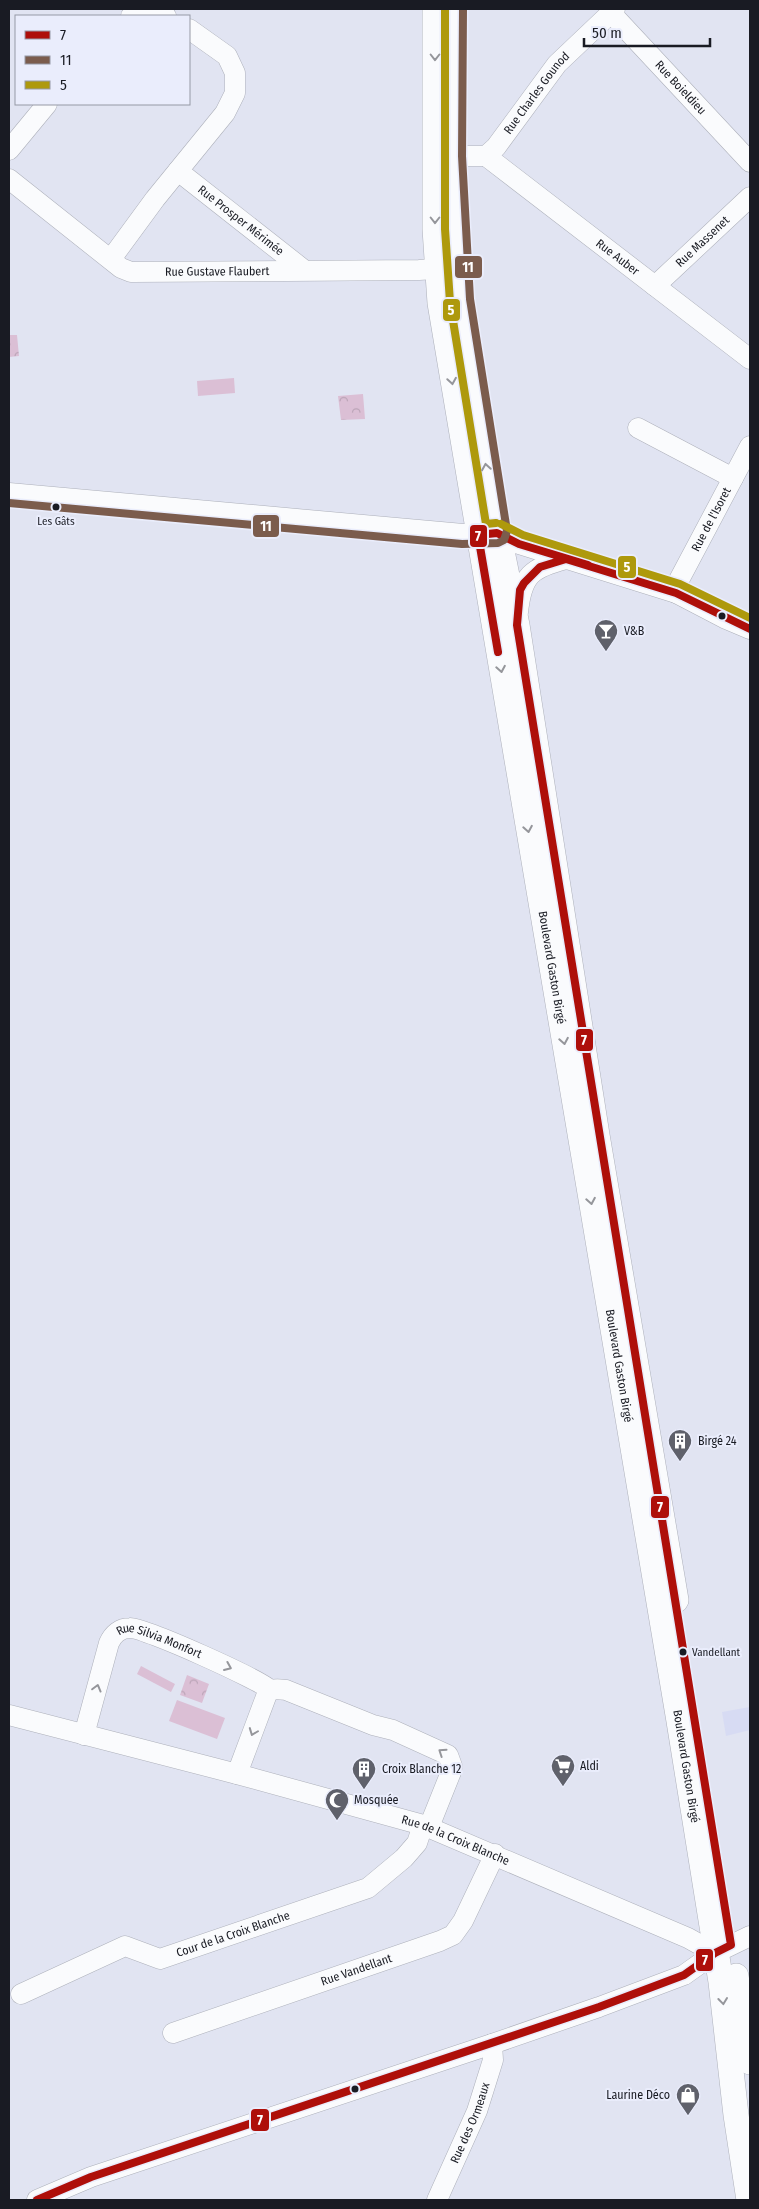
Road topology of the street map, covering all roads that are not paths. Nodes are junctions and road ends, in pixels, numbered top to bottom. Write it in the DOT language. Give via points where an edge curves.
graph roads {
  1 [pos="152,9"];
  2 [pos="435,9"];
  3 [pos="453,9"];
  4 [pos="613,11"];
  5 [pos="164,15"];
  6 [pos="190,30"];
  7 [pos="46,105"];
  8 [pos="9,150"];
  9 [pos="452,156"];
  10 [pos="486,156"];
  11 [pos="750,162"];
  12 [pos="178,171"];
  13 [pos="9,179"];
  14 [pos="750,197"];
  15 [pos="111,258"];
  16 [pos="448,268"];
  17 [pos="304,270"];
  18 [pos="655,286"];
  19 [pos="750,359"];
  20 [pos="638,428"];
  21 [pos="750,446"];
  22 [pos="732,478"];
  23 [pos="9,493"];
  24 [pos="488,534"];
  25 [pos="566,558"];
  26 [pos="676,593"];
  27 [pos="517,625"];
  28 [pos="750,629"];
  29 [pos="270,1690"];
  30 [pos="9,1715"];
  31 [pos="84,1735"];
  32 [pos="237,1774"];
  33 [pos="426,1826"];
  34 [pos="495,1854"];
  35 [pos="732,1945"];
  36 [pos="21,1994"];
  37 [pos="173,2033"];
  38 [pos="492,2044"];
  39 [pos="750,2062"];
  40 [pos="37,2200"];
  41 [pos="437,2200"];
  42 [pos="749,2200"];
  1 -- 5 [label="street"];
  2 -- 16 [label="main road, Boulevard Gaston Birgé, one-way" via="435,230"];
  3 -- 9 [label="main road, Boulevard Gaston Birgé"];
  4 -- 10 [label="street, Rue Charles Gounod" via="557,64"];
  4 -- 11 [label="street, Rue Boieldieu"];
  6 -- 12 [label="street" via="227,56 236,83 231,104"];
  7 -- 8 [label="street"];
  9 -- 10 [label="street"];
  9 -- 16 [label="main road, Boulevard Gaston Birgé"];
  10 -- 18 [label="street, Rue Auber"];
  12 -- 15 [label="street"];
  12 -- 17 [label="street, Rue Prosper Mérimée"];
  13 -- 15 [label="street, Rue Gustave Flaubert"];
  14 -- 18 [label="street, Rue Massenet"];
  15 -- 17 [label="street, Rue Gustave Flaubert" via="122,268 143,273"];
  16 -- 17 [label="street, Rue Gustave Flaubert"];
  16 -- 24 [label="main road, Boulevard Gaston Birgé" via="440,303"];
  18 -- 19 [label="street, Rue Auber"];
  20 -- 22 [label="street"];
  21 -- 22 [label="street, Rue de l'Isoret"];
  22 -- 26 [label="street, Rue de l'Isoret" via="679,580"];
  23 -- 24 [label="street"];
  24 -- 25 [label="street"];
  24 -- 27 [label="main road, Boulevard Gaston Birgé"];
  24 -- 35 [label="main road, Boulevard Gaston Birgé, one-way" via="678,1715"];
  25 -- 26 [label="street"];
  25 -- 27 [label="street" via="547,564 529,576 520,590"];
  26 -- 28 [label="street"];
  27 -- 35 [label="main road, Boulevard Gaston Birgé"];
  31 -- 29 [label="street, Rue Silvia Monfort, one-way" via="109,1643 124,1628 135,1628 162,1639 248,1676"];
  29 -- 32 [label="street, one-way"];
  33 -- 29 [label="street, Rue Silvia Monfort, one-way" via="451,1772 448,1755 394,1730 373,1725 286,1690"];
  30 -- 31 [label="street, Rue de la Croix Blanche"];
  31 -- 32 [label="street, Rue de la Croix Blanche"];
  32 -- 33 [label="street, Rue de la Croix Blanche"];
  33 -- 34 [label="street, Rue de la Croix Blanche"];
  33 -- 36 [label="street, Cour de la Croix Blanche" via="404,1858 368,1888 160,1959 125,1946"];
  34 -- 35 [label="street, Rue de la Croix Blanche" via="688,1938"];
  34 -- 37 [label="street, Rue Vandellant" via="463,1922 453,1935"];
  35 -- 38 [label="street" via="684,1975"];
  35 -- 39 [label="main road, Boulevard Gaston Birgé"];
  35 -- 42 [label="main road, Boulevard Gaston Birgé, one-way"];
  38 -- 40 [label="street" via="91,2177"];
  38 -- 41 [label="street, Rue des Ormeaux" via="494,2060 477,2110"];
}
